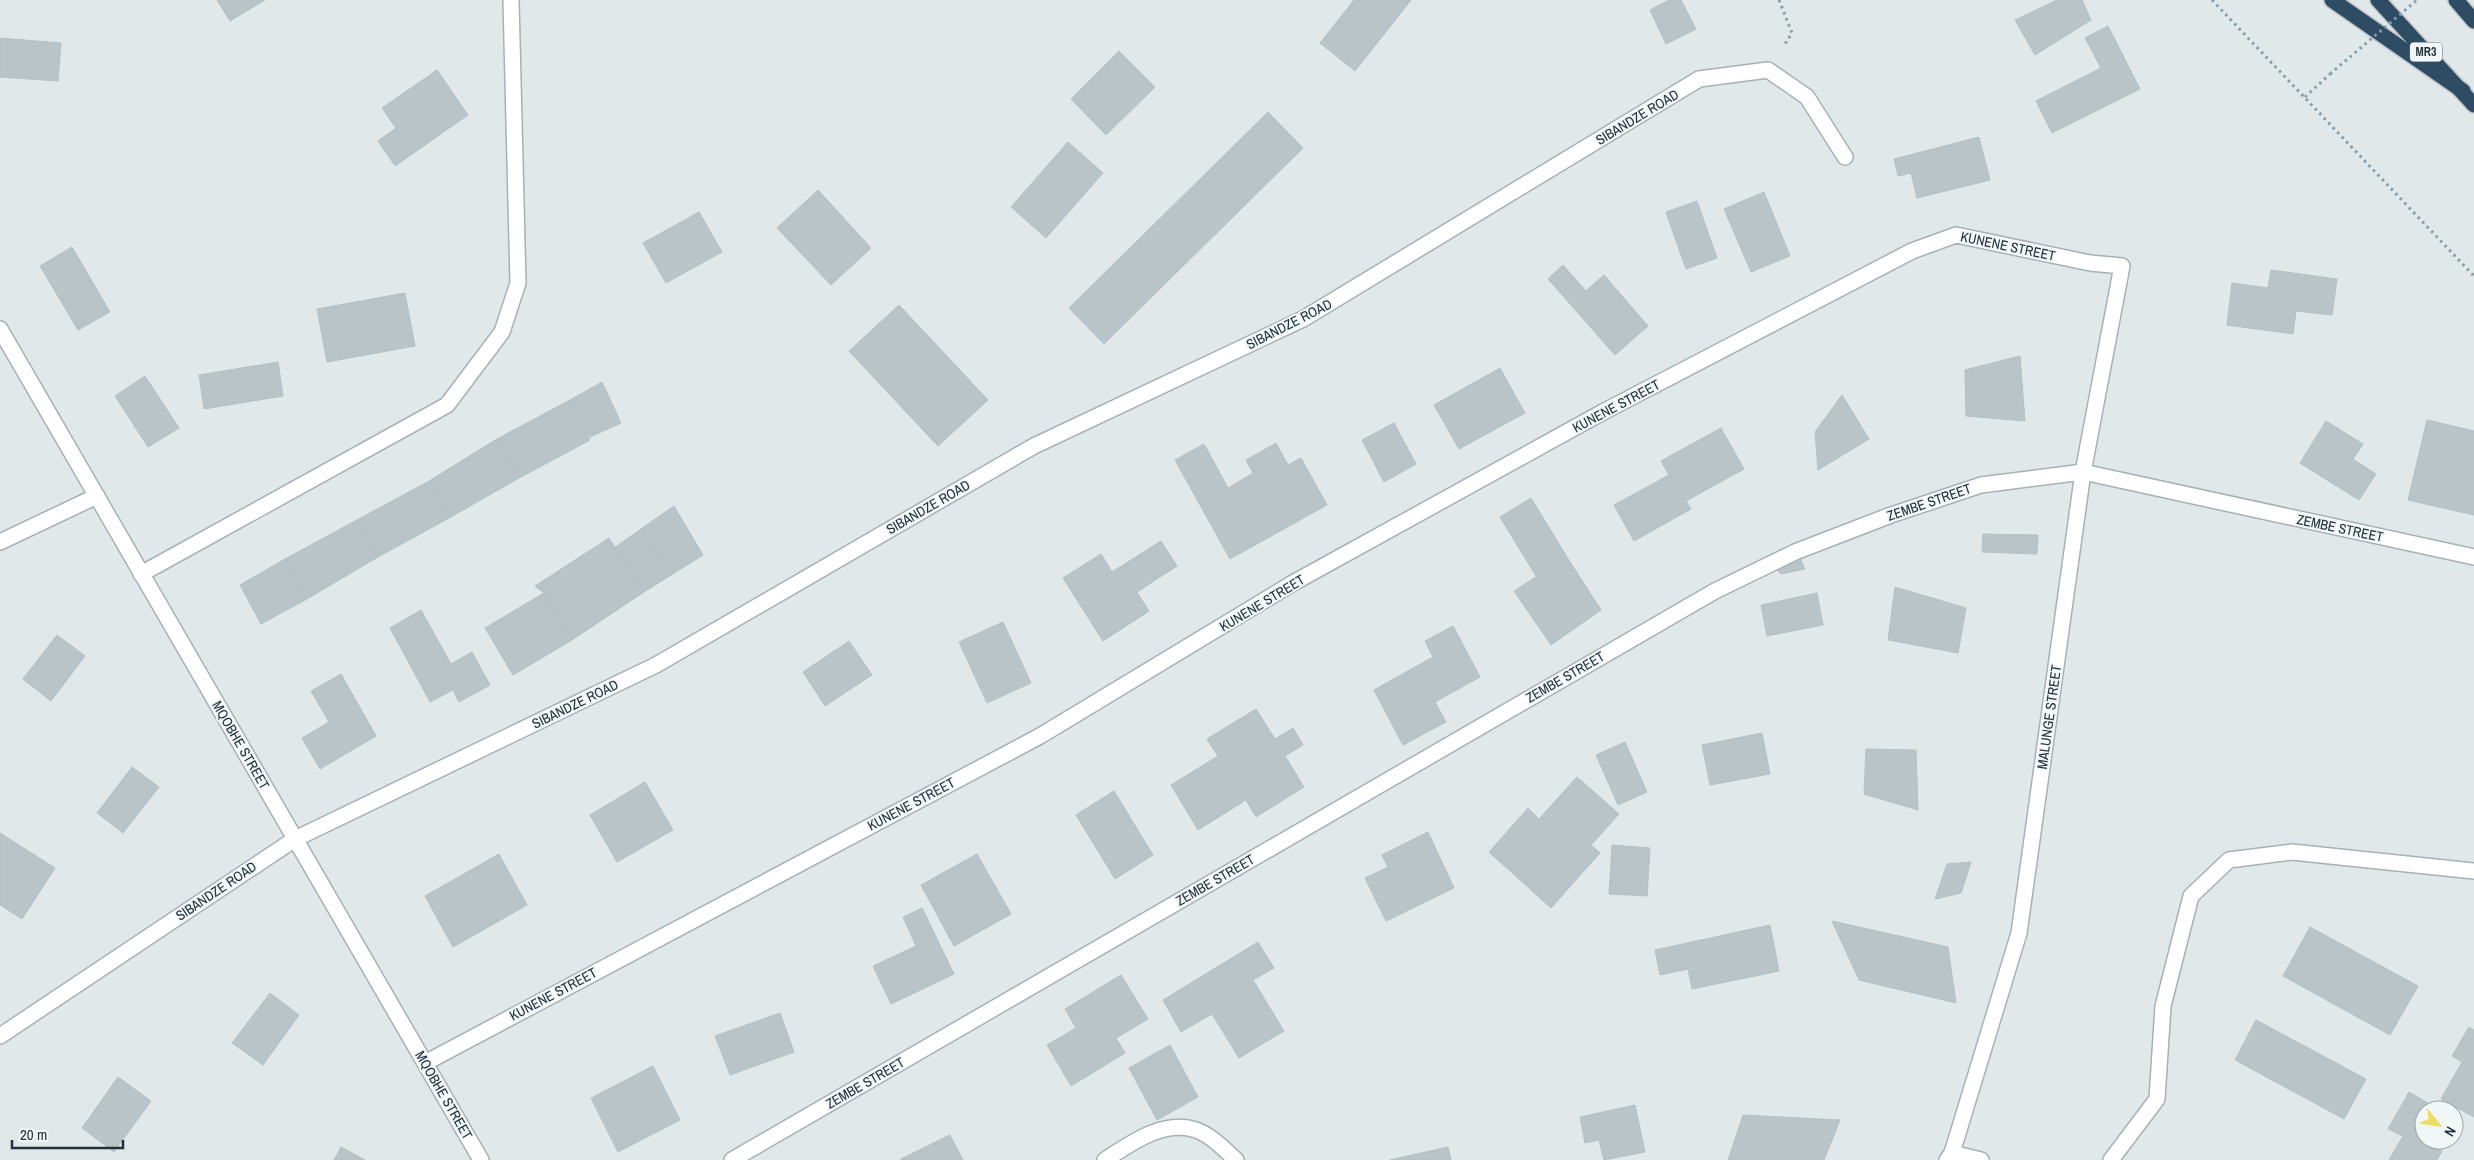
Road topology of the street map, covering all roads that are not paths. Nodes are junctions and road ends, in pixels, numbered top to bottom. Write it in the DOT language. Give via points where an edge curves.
graph roads {
  1 [pos="511,0"];
  2 [pos="2332,0"];
  3 [pos="2378,0"];
  4 [pos="2456,0"];
  5 [pos="2474,21"];
  6 [pos="2463,91"];
  7 [pos="2474,105"];
  8 [pos="1845,157"];
  9 [pos="2122,266"];
  10 [pos="0,329"];
  11 [pos="2083,472"];
  12 [pos="97,496"];
  13 [pos="0,542"];
  14 [pos="2474,557"];
  15 [pos="141,574"];
  16 [pos="295,839"];
  17 [pos="2474,871"];
  18 [pos="0,1036"];
  19 [pos="425,1062"];
  20 [pos="1949,1156"];
  21 [pos="482,1160"];
  22 [pos="732,1160"];
  23 [pos="1105,1160"];
  24 [pos="1236,1160"];
  25 [pos="1981,1160"];
  26 [pos="2111,1160"];
  1 -- 15 [label="street" via="518,283 502,332 447,405"];
  2 -- 6 [label="highway"];
  3 -- 6 [label="highway, MR3"];
  4 -- 5 [label="highway"];
  6 -- 7 [label="highway, MR3"];
  8 -- 16 [label="street, SIBANDZE ROAD" via="1807,97 1768,70 1699,79 1303,319 1034,446 656,665"];
  9 -- 11 [label="street, MALUNGE STREET"];
  9 -- 19 [label="street, KUNENE STREET" via="2090,263 1956,235 1912,251 1603,412 1293,583 1040,736"];
  10 -- 12 [label="street, MQOBHE STREET"];
  11 -- 14 [label="street, ZEMBE STREET"];
  11 -- 20 [label="street, MALUNGE STREET" via="2019,933"];
  11 -- 22 [label="street, ZEMBE STREET" via="1981,485 1796,552 1715,590"];
  12 -- 13 [label="street"];
  12 -- 15 [label="street, MQOBHE STREET"];
  15 -- 16 [label="street, MQOBHE STREET"];
  16 -- 18 [label="street, SIBANDZE ROAD"];
  16 -- 19 [label="street, MQOBHE STREET"];
  17 -- 26 [label="street" via="2292,852 2229,860 2191,896 2163,1006 2157,1099"];
  19 -- 21 [label="street, MQOBHE STREET"];
  20 -- 25 [label="street"];
  23 -- 24 [label="street" via="1162,1128 1179,1126 1198,1130"];
}
